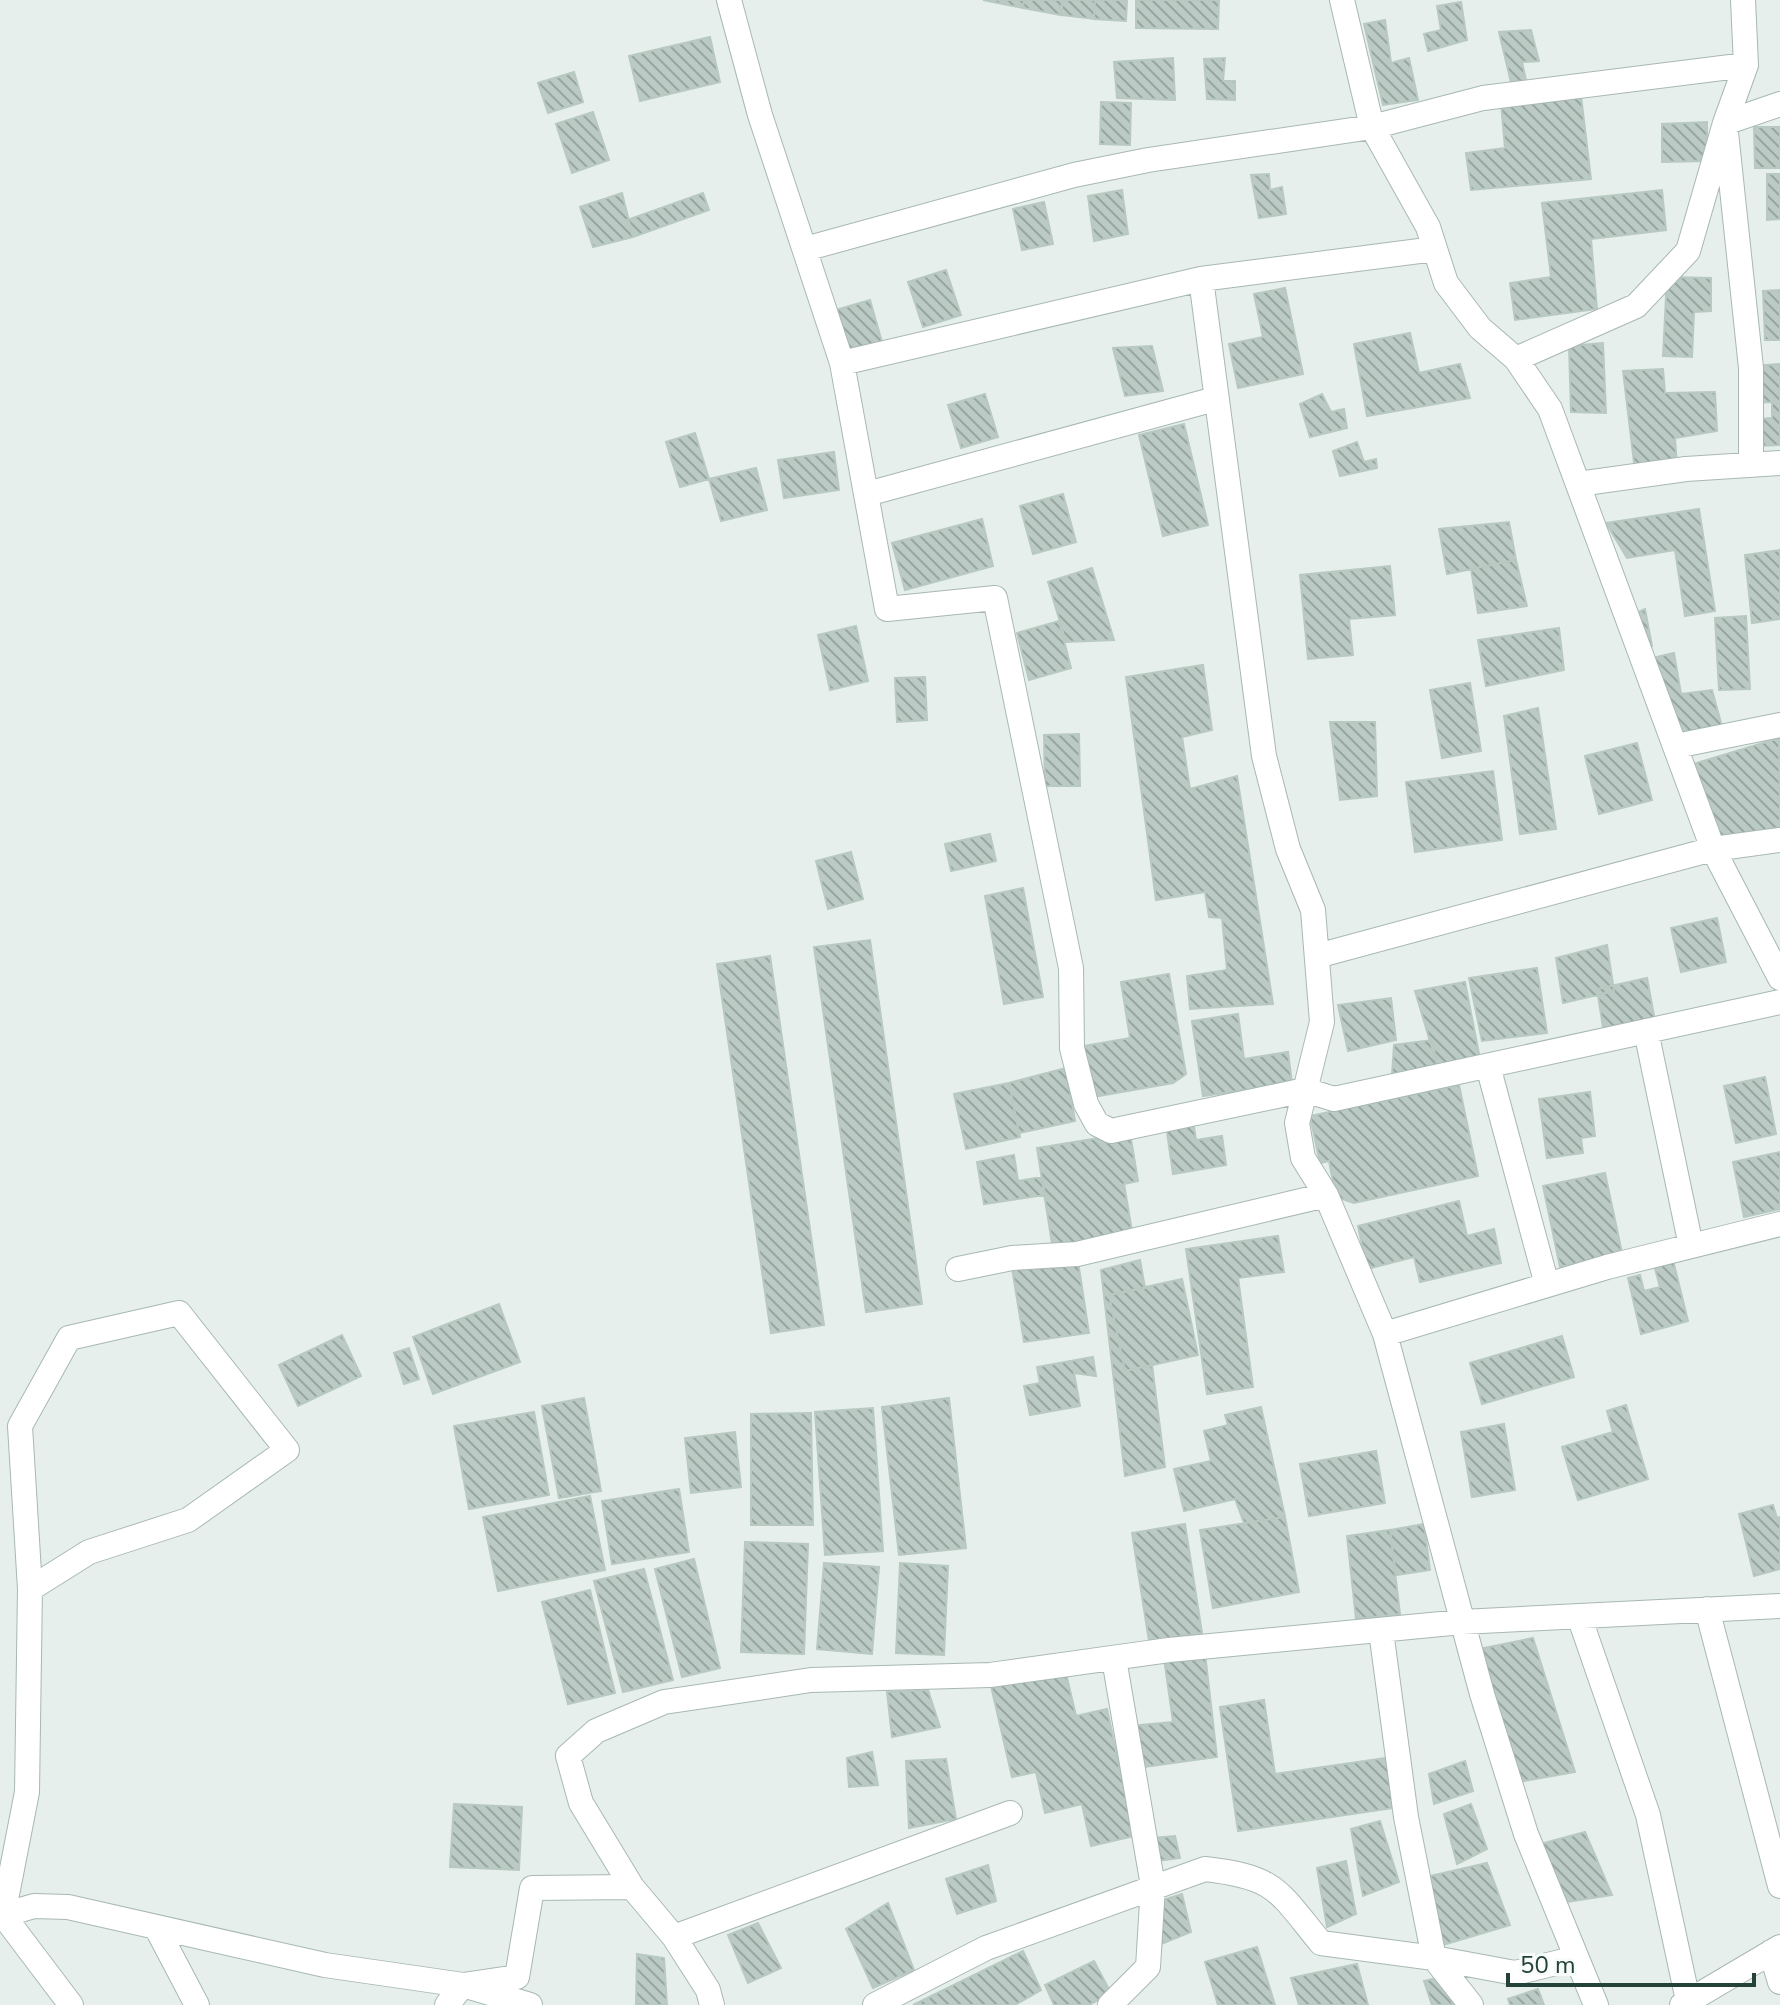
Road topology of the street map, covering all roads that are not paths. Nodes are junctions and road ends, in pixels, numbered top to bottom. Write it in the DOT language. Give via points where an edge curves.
graph roads {
  1 [pos="729,0"];
  2 [pos="1342,0"];
  3 [pos="1743,0"];
  4 [pos="1746,65"];
  5 [pos="1780,104"];
  6 [pos="1725,123"];
  7 [pos="1372,127"];
  8 [pos="805,249"];
  9 [pos="1435,249"];
  10 [pos="1201,279"];
  11 [pos="1516,359"];
  12 [pos="842,363"];
  13 [pos="1215,399"];
  14 [pos="1780,463"];
  15 [pos="1751,465"];
  16 [pos="1578,484"];
  17 [pos="867,494"];
  18 [pos="1780,725"];
  19 [pos="1676,746"];
  20 [pos="1780,840"];
  21 [pos="1713,849"];
  22 [pos="1317,956"];
  23 [pos="1780,978"];
  24 [pos="1780,1002"];
  25 [pos="1646,1031"];
  26 [pos="1488,1066"];
  27 [pos="1305,1090"];
  28 [pos="1326,1195"];
  29 [pos="1780,1224"];
  30 [pos="1691,1246"];
  31 [pos="958,1269"];
  32 [pos="1547,1285"];
  33 [pos="1385,1334"];
  34 [pos="30,1589"];
  35 [pos="1780,1606"];
  36 [pos="1707,1609"];
  37 [pos="1579,1616"];
  38 [pos="1462,1622"];
  39 [pos="1381,1631"];
  40 [pos="1114,1659"];
  41 [pos="1010,1813"];
  42 [pos="1153,1886"];
  43 [pos="1780,1886"];
  44 [pos="632,1887"];
  45 [pos="2,1913"];
  46 [pos="156,1927"];
  47 [pos="674,1937"];
  48 [pos="1775,1950"];
  49 [pos="1434,1958"];
  50 [pos="1576,1958"];
  51 [pos="1780,1982"];
  52 [pos="463,1985"];
  53 [pos="1687,2004"];
  54 [pos="71,2005"];
  55 [pos="197,2005"];
  56 [pos="447,2005"];
  57 [pos="530,2005"];
  58 [pos="712,2005"];
  59 [pos="875,2005"];
  60 [pos="1110,2005"];
  61 [pos="1471,2005"];
  62 [pos="1596,2005"];
  1 -- 8 [label="street"];
  2 -- 7 [label="street"];
  3 -- 4 [label="street"];
  4 -- 6 [label="street"];
  4 -- 7 [label="street" via="1483,98"];
  5 -- 6 [label="street"];
  6 -- 11 [label="street" via="1688,251 1636,306"];
  6 -- 15 [label="street" via="1751,368"];
  7 -- 8 [label="street" via="1184,153 1074,175"];
  7 -- 9 [label="street"];
  8 -- 12 [label="street"];
  9 -- 10 [label="street"];
  9 -- 11 [label="street" via="1446,283 1480,328"];
  10 -- 12 [label="street"];
  10 -- 13 [label="street"];
  11 -- 16 [label="street" via="1550,409"];
  12 -- 17 [label="street"];
  13 -- 17 [label="street"];
  13 -- 22 [label="street" via="1264,756 1288,849 1313,910"];
  14 -- 15 [label="street"];
  15 -- 16 [label="street"];
  16 -- 19 [label="street"];
  17 -- 27 [label="street" via="887,609 995,598 1071,968 1072,1048 1086,1104 1097,1124 1111,1131"];
  18 -- 19 [label="street"];
  19 -- 21 [label="street"];
  20 -- 21 [label="street"];
  21 -- 22 [label="street"];
  21 -- 23 [label="street"];
  22 -- 27 [label="street" via="1322,1022"];
  24 -- 25 [label="street"];
  25 -- 26 [label="street"];
  25 -- 30 [label="street"];
  26 -- 27 [label="street" via="1334,1099"];
  26 -- 32 [label="street"];
  27 -- 28 [label="street" via="1297,1123 1303,1158"];
  28 -- 31 [label="street" via="1077,1254 1012,1258"];
  28 -- 33 [label="street"];
  29 -- 30 [label="street"];
  30 -- 32 [label="street"];
  32 -- 33 [label="street"];
  33 -- 38 [label="street"];
  34 -- 34 [label="street" via="20,1426 69,1338 179,1313 287,1450 188,1520 89,1552"];
  34 -- 45 [label="street" via="27,1792"];
  35 -- 36 [label="street"];
  36 -- 37 [label="street"];
  36 -- 43 [label="street"];
  37 -- 38 [label="street"];
  37 -- 53 [label="street" via="1648,1815"];
  38 -- 39 [label="street"];
  38 -- 50 [label="street" via="1526,1834"];
  39 -- 40 [label="street"];
  39 -- 49 [label="street" via="1406,1817"];
  40 -- 42 [label="street"];
  40 -- 44 [label="street" via="990,1675 811,1680 664,1702 596,1731 568,1756 581,1803"];
  41 -- 47 [label="street"];
  42 -- 49 [label="street" via="1205,1869 1242,1873 1274,1886 1321,1943"];
  42 -- 59 [label="street" via="986,1948"];
  42 -- 60 [label="street" via="1148,1967"];
  44 -- 47 [label="street"];
  44 -- 52 [label="street" via="532,1888 517,1977"];
  45 -- 46 [label="street" via="51,1905"];
  45 -- 54 [label="street"];
  46 -- 52 [label="street" via="325,1965"];
  46 -- 55 [label="street"];
  47 -- 58 [label="street"];
  48 -- 51 [label="street"];
  48 -- 53 [label="street"];
  49 -- 50 [label="street" via="1515,1973"];
  49 -- 61 [label="street"];
  50 -- 62 [label="street"];
  52 -- 56 [label="street"];
  52 -- 57 [label="street"];
}
